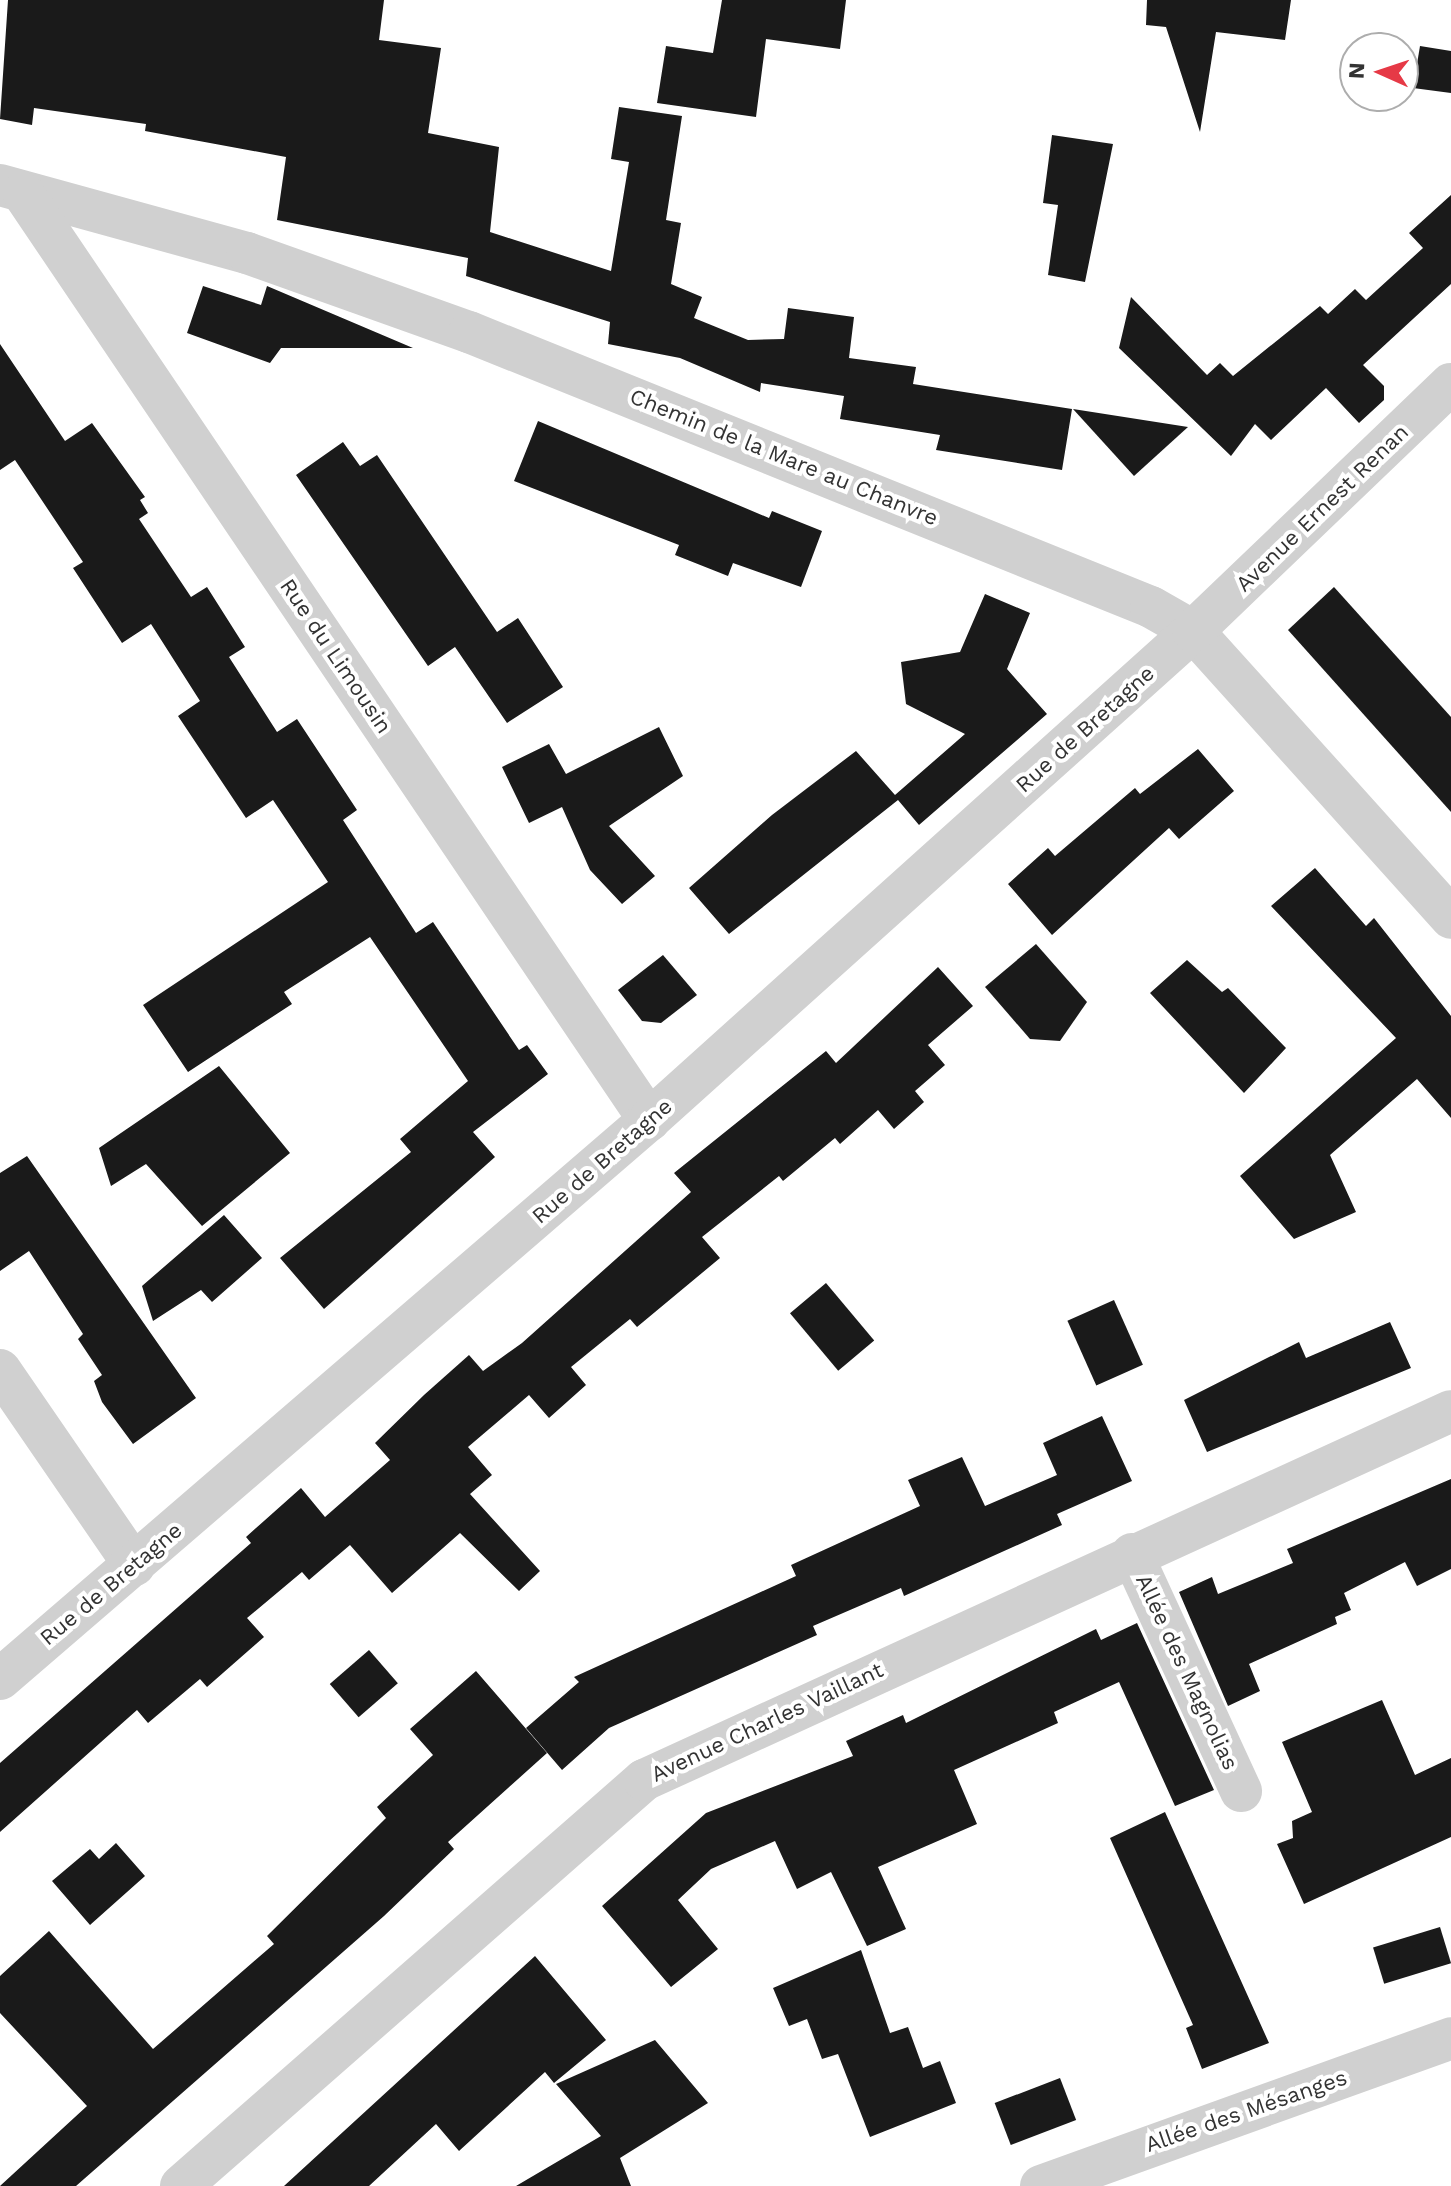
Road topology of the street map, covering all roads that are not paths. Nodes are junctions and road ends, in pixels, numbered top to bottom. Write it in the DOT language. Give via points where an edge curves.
graph roads {
  1 [pos="12,189"];
  2 [pos="1451,384"];
  3 [pos="1193,631"];
  4 [pos="1451,918"];
  5 [pos="649,1120"];
  6 [pos="0,1370"];
  7 [pos="1451,1411"];
  8 [pos="1132,1554"];
  9 [pos="134,1565"];
  10 [pos="0,1679"];
  11 [pos="1241,1791"];
  12 [pos="1451,2038"];
  13 [pos="181,2186"];
  14 [pos="1041,2186"];
  1 -- 3 [label="street, Chemin de la Mare au Chanvre" via="247,253 469,332 999,542"];
  1 -- 5 [label="street, Rue du Limousin"];
  2 -- 3 [label="street, Avenue Ernest Renan"];
  3 -- 4 [label="street, Chemin de la Mare au Chanvre"];
  3 -- 5 [label="street, Rue de Bretagne"];
  5 -- 9 [label="street, Rue de Bretagne"];
  6 -- 9 [label="street"];
  7 -- 8 [label="street, Avenue Charles Vaillant"];
  8 -- 11 [label="street, Allée des Magnolias"];
  8 -- 13 [label="street, Avenue Charles Vaillant" via="644,1780"];
  9 -- 10 [label="street, Rue de Bretagne"];
  12 -- 14 [label="street, Allée des Mésanges"];
}
